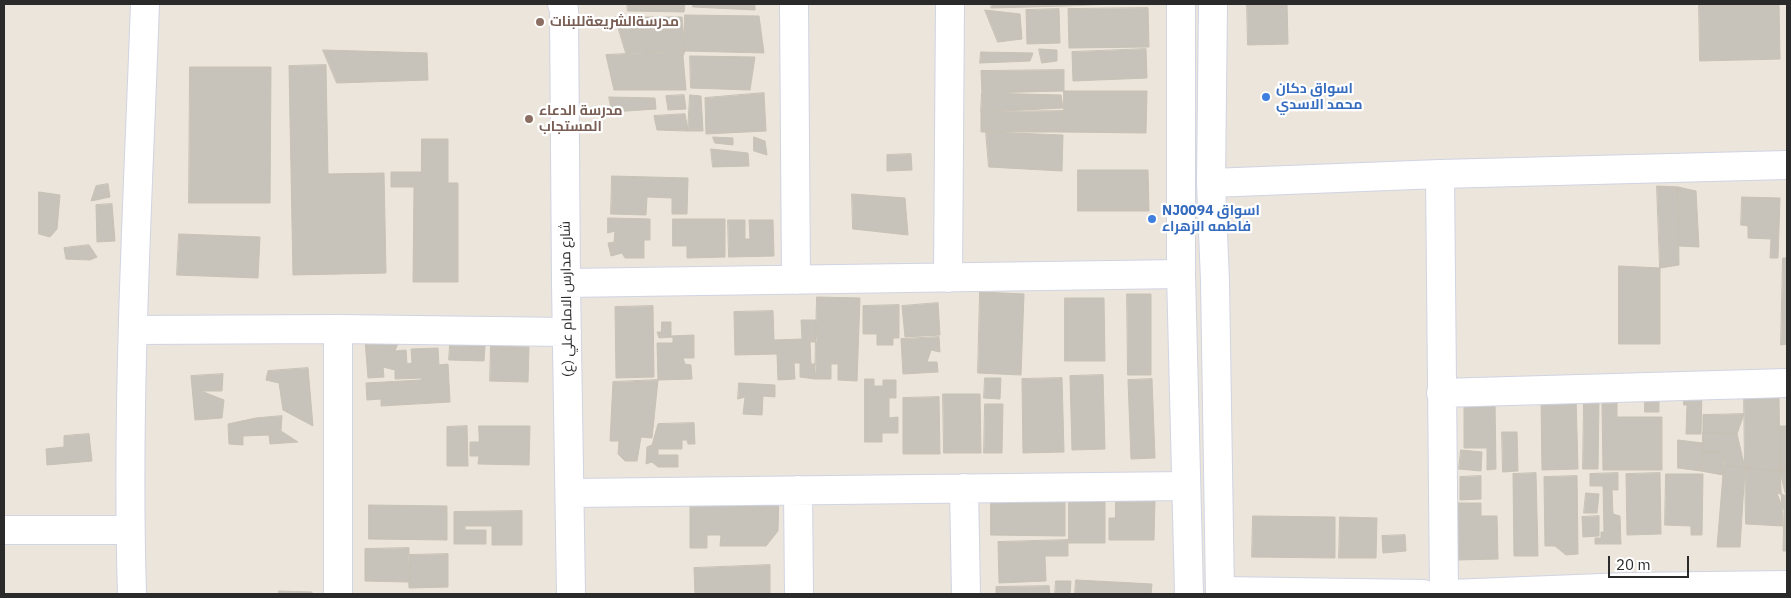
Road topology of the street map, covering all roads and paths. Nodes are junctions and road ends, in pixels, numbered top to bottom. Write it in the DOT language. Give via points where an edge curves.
graph roads {
  1 [pos="145,4"];
  2 [pos="562,4"];
  3 [pos="794,4"];
  4 [pos="950,4"];
  5 [pos="1181,4"];
  6 [pos="1213,4"];
  7 [pos="1787,165"];
  8 [pos="1440,174"];
  9 [pos="1211,183"];
  10 [pos="1181,274"];
  11 [pos="948,278"];
  12 [pos="796,280"];
  13 [pos="566,283"];
  14 [pos="338,329"];
  15 [pos="133,330"];
  16 [pos="567,332"];
  17 [pos="1787,383"];
  18 [pos="1441,393"];
  19 [pos="1186,486"];
  20 [pos="964,488"];
  21 [pos="798,490"];
  22 [pos="571,493"];
  23 [pos="4,530"];
  24 [pos="130,530"];
  25 [pos="1787,584"];
  26 [pos="1220,592"];
  27 [pos="132,594"];
  28 [pos="338,594"];
  29 [pos="571,594"];
  30 [pos="799,594"];
  31 [pos="966,594"];
  32 [pos="1189,594"];
  33 [pos="1423,594"];
  34 [pos="1444,594"];
  35 [pos="1450,594"];
  1 -- 15 [label="street"];
  2 -- 13 [label="street, شارع مدارس الامام علي (ع)"];
  3 -- 12 [label="street"];
  4 -- 11 [label="street"];
  5 -- 10 [label="street"];
  6 -- 9 [label="street"];
  7 -- 8 [label="street"];
  8 -- 9 [label="street"];
  8 -- 18 [label="street"];
  9 -- 26 [label="street"];
  10 -- 11 [label="street"];
  10 -- 19 [label="street"];
  11 -- 12 [label="street"];
  12 -- 13 [label="street"];
  13 -- 16 [label="street, شارع مدارس الامام علي (ع)"];
  14 -- 15 [label="street"];
  14 -- 16 [label="street"];
  14 -- 28 [label="street"];
  15 -- 24 [label="street"];
  16 -- 22 [label="street, شارع مدارس الامام علي (ع)"];
  17 -- 18 [label="street"];
  18 -- 34 [label="street"];
  19 -- 20 [label="street"];
  19 -- 32 [label="street"];
  20 -- 21 [label="street"];
  20 -- 31 [label="street"];
  21 -- 22 [label="street"];
  21 -- 30 [label="street"];
  22 -- 29 [label="street, شارع مدارس الامام علي (ع)"];
  23 -- 24 [label="street"];
  24 -- 27 [label="street"];
  25 -- 35 [label="street"];
  26 -- 33 [label="street"];
}
